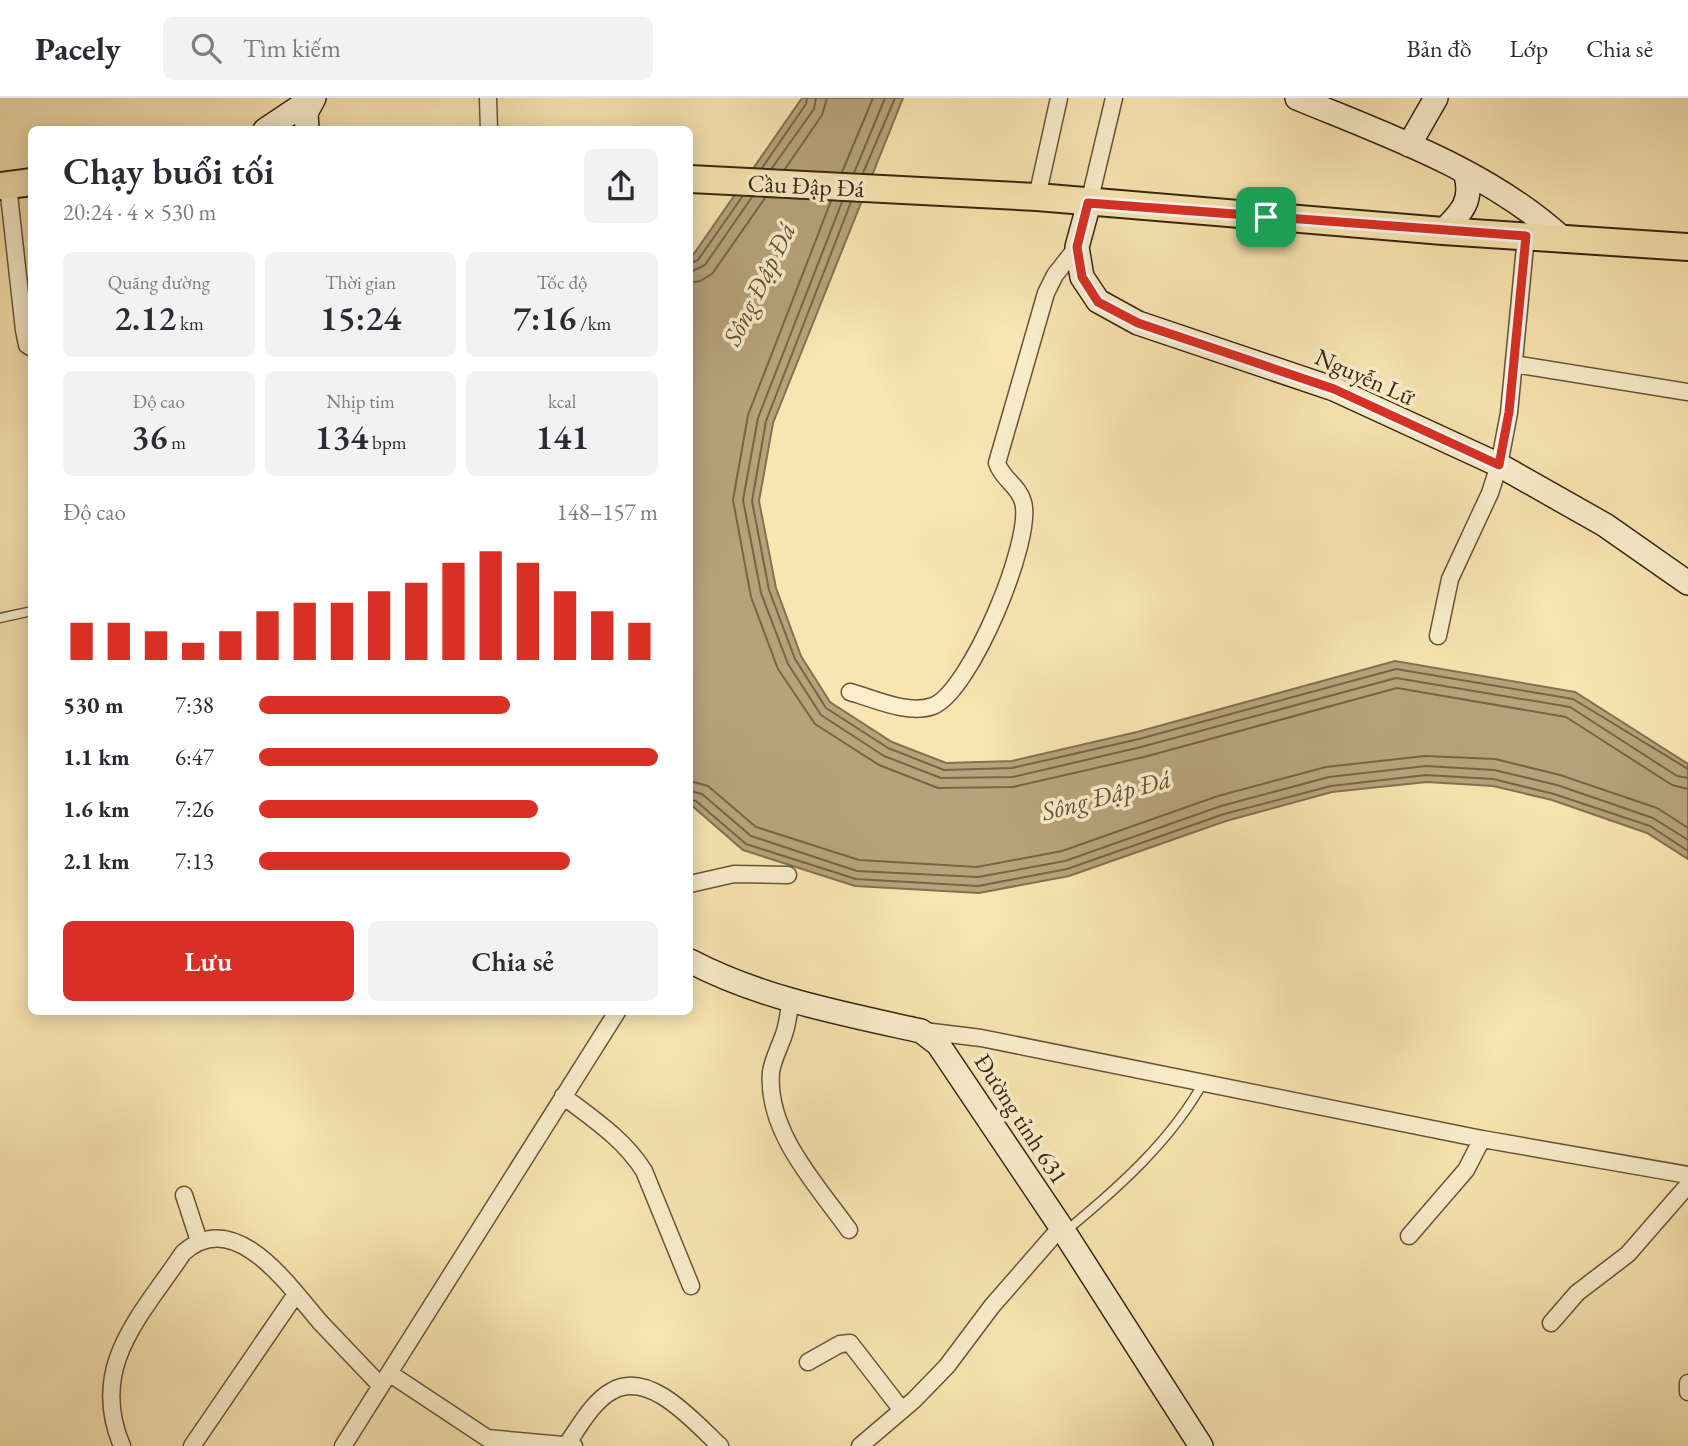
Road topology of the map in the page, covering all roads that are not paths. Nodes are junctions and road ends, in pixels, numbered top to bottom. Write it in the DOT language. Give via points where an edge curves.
graph roads {
  1 [pos="314,98"];
  2 [pos="488,98"];
  3 [pos="1059,98"];
  4 [pos="1114,98"];
  5 [pos="1297,98"];
  6 [pos="1436,98"];
  7 [pos="271,126"];
  8 [pos="307,126"];
  9 [pos="489,126"];
  10 [pos="1409,145"];
  11 [pos="1465,172"];
  12 [pos="693,179"];
  13 [pos="13,185"];
  14 [pos="1037,197"];
  15 [pos="1088,203"];
  16 [pos="1443,231"];
  17 [pos="1526,236"];
  18 [pos="1562,238"];
  19 [pos="1077,247"];
  20 [pos="1688,247"];
  21 [pos="28,346"];
  22 [pos="1514,364"];
  23 [pos="1688,392"];
  24 [pos="1499,465"];
  25 [pos="1688,583"];
  26 [pos="28,612"];
  27 [pos="0,618"];
  28 [pos="1438,636"];
  29 [pos="850,692"];
  30 [pos="788,874"];
  31 [pos="693,883"];
  32 [pos="693,962"];
  33 [pos="791,999"];
  34 [pos="615,1015"];
  35 [pos="921,1031"];
  36 [pos="1204,1082"];
  37 [pos="564,1096"];
  38 [pos="1482,1139"];
  39 [pos="1688,1175"];
  40 [pos="1688,1185"];
  41 [pos="184,1195"];
  42 [pos="849,1230"];
  43 [pos="1063,1230"];
  44 [pos="1409,1236"];
  45 [pos="199,1241"];
  46 [pos="691,1286"];
  47 [pos="296,1294"];
  48 [pos="1551,1323"];
  49 [pos="808,1362"];
  50 [pos="385,1379"];
  51 [pos="1688,1383"];
  52 [pos="1688,1392"];
  53 [pos="901,1409"];
  54 [pos="487,1442"];
  55 [pos="570,1445"];
  56 [pos="122,1446"];
  57 [pos="192,1446"];
  58 [pos="343,1446"];
  59 [pos="720,1446"];
  60 [pos="860,1446"];
  61 [pos="1201,1446"];
  1 -- 7 [label="street"];
  1 -- 8 [label="street" via="306,113"];
  2 -- 9 [label="street"];
  3 -- 14 [label="street"];
  4 -- 15 [label="street"];
  5 -- 10 [label="street"];
  6 -- 10 [label="street"];
  10 -- 11 [label="street"];
  11 -- 16 [label="street" via="1468,203"];
  11 -- 18 [label="street" via="1522,205"];
  12 -- 14 [label="main road, Cầu Đập Đá"];
  13 -- 21 [label="street"];
  14 -- 15 [label="main road, Cầu Đập Đá"];
  15 -- 16 [label="main road, Cầu Đập Đá"];
  15 -- 19 [label="street, Nguyễn Lữ"];
  16 -- 17 [label="main road, Cầu Đập Đá"];
  17 -- 18 [label="main road, Cầu Đập Đá"];
  17 -- 22 [label="street"];
  18 -- 20 [label="main road, Cầu Đập Đá"];
  19 -- 24 [label="street, Nguyễn Lữ" via="1088,289 1098,302 1116,312 1210,349 1322,384"];
  19 -- 29 [label="street" via="1046,293 996,463 1019,493 1024,509 1009,579 991,627 962,679 939,703 904,707"];
  22 -- 23 [label="street"];
  22 -- 24 [label="street"];
  24 -- 25 [label="street, Nguyễn Lữ" via="1605,525"];
  24 -- 28 [label="street" via="1450,579"];
  26 -- 27 [label="lane"];
  30 -- 31 [label="street" via="734,874"];
  32 -- 33 [label="street, Đường tỉnh 631"];
  33 -- 35 [label="street, Đường tỉnh 631"];
  33 -- 42 [label="street" via="772,1069 775,1102 795,1154"];
  34 -- 37 [label="street"];
  35 -- 36 [label="street" via="981,1038"];
  35 -- 43 [label="street, Đường tỉnh 631" via="949,1058"];
  36 -- 38 [label="street"];
  36 -- 43 [label="lane" via="1170,1132 1099,1204"];
  37 -- 46 [label="street" via="634,1155"];
  37 -- 50 [label="street"];
  38 -- 39 [label="street"];
  38 -- 44 [label="street" via="1466,1171"];
  40 -- 48 [label="street" via="1628,1254 1577,1293"];
  41 -- 45 [label="street"];
  43 -- 53 [label="street" via="985,1314 947,1366"];
  43 -- 61 [label="street, Đường tỉnh 631"];
  45 -- 47 [label="street" via="213,1238 253,1250"];
  45 -- 56 [label="street" via="183,1253 115,1359 109,1399"];
  47 -- 50 [label="street"];
  47 -- 57 [label="street"];
  49 -- 53 [label="street" via="850,1343"];
  50 -- 54 [label="street"];
  50 -- 58 [label="street"];
  51 -- 52 [label="street"];
  53 -- 60 [label="street"];
  54 -- 55 [label="street"];
  55 -- 59 [label="street" via="593,1408 611,1391 635,1386 669,1402"];
}
